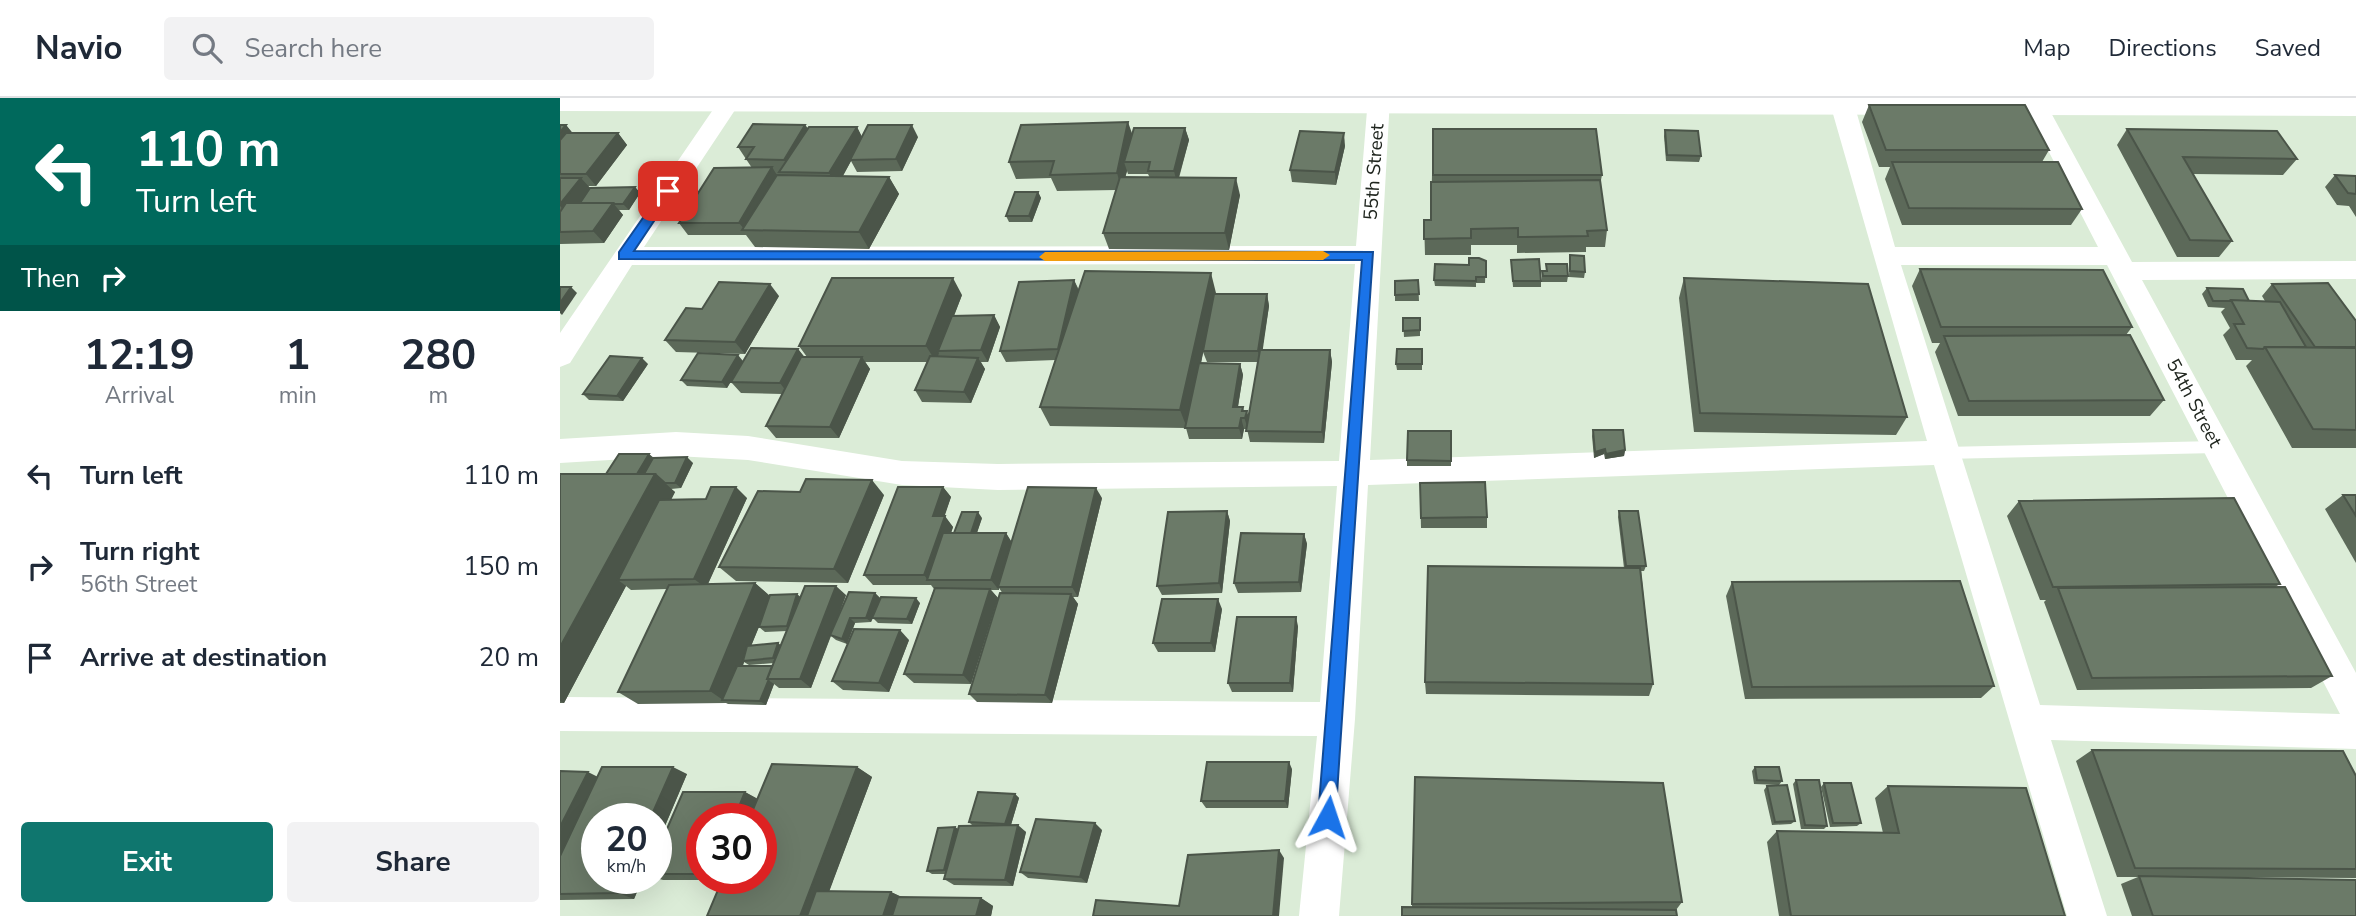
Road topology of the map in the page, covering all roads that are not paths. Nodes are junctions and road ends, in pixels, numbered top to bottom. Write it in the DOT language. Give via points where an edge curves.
graph roads {
  1 [pos="730,101"];
  2 [pos="1379,101"];
  3 [pos="2240,102"];
  4 [pos="560,103"];
  5 [pos="2034,103"];
  6 [pos="1843,107"];
  7 [pos="2356,107"];
  8 [pos="1368,255"];
  9 [pos="624,256"];
  10 [pos="1885,256"];
  11 [pos="2120,263"];
  12 [pos="2356,270"];
  13 [pos="560,356"];
  14 [pos="2217,447"];
  15 [pos="560,450"];
  16 [pos="1944,453"];
  17 [pos="1352,473"];
  18 [pos="2356,708"];
  19 [pos="560,714"];
  20 [pos="1337,719"];
  21 [pos="2026,722"];
  22 [pos="2356,732"];
  23 [pos="1319,916"];
  24 [pos="2087,916"];
  1 -- 2 [label="street"];
  1 -- 4 [label="street"];
  1 -- 9 [label="street"];
  2 -- 6 [label="street"];
  2 -- 8 [label="street, 55th Street"];
  3 -- 5 [label="street"];
  3 -- 7 [label="street"];
  5 -- 6 [label="street"];
  5 -- 11 [label="street, 54th Street"];
  6 -- 10 [label="street"];
  8 -- 9 [label="street"];
  8 -- 17 [label="street, 55th Street"];
  9 -- 13 [label="street"];
  10 -- 11 [label="street"];
  10 -- 16 [label="street"];
  11 -- 12 [label="street"];
  11 -- 14 [label="street, 54th Street"];
  14 -- 16 [label="lane"];
  14 -- 18 [label="street, 54th Street"];
  15 -- 17 [label="street" via="676,444 748,448 902,473 998,477"];
  16 -- 17 [label="street"];
  16 -- 21 [label="street"];
  17 -- 20 [label="street, 55th Street"];
  19 -- 20 [label="street"];
  20 -- 23 [label="street, 55th Street"];
  21 -- 22 [label="street"];
  21 -- 24 [label="street"];
}
